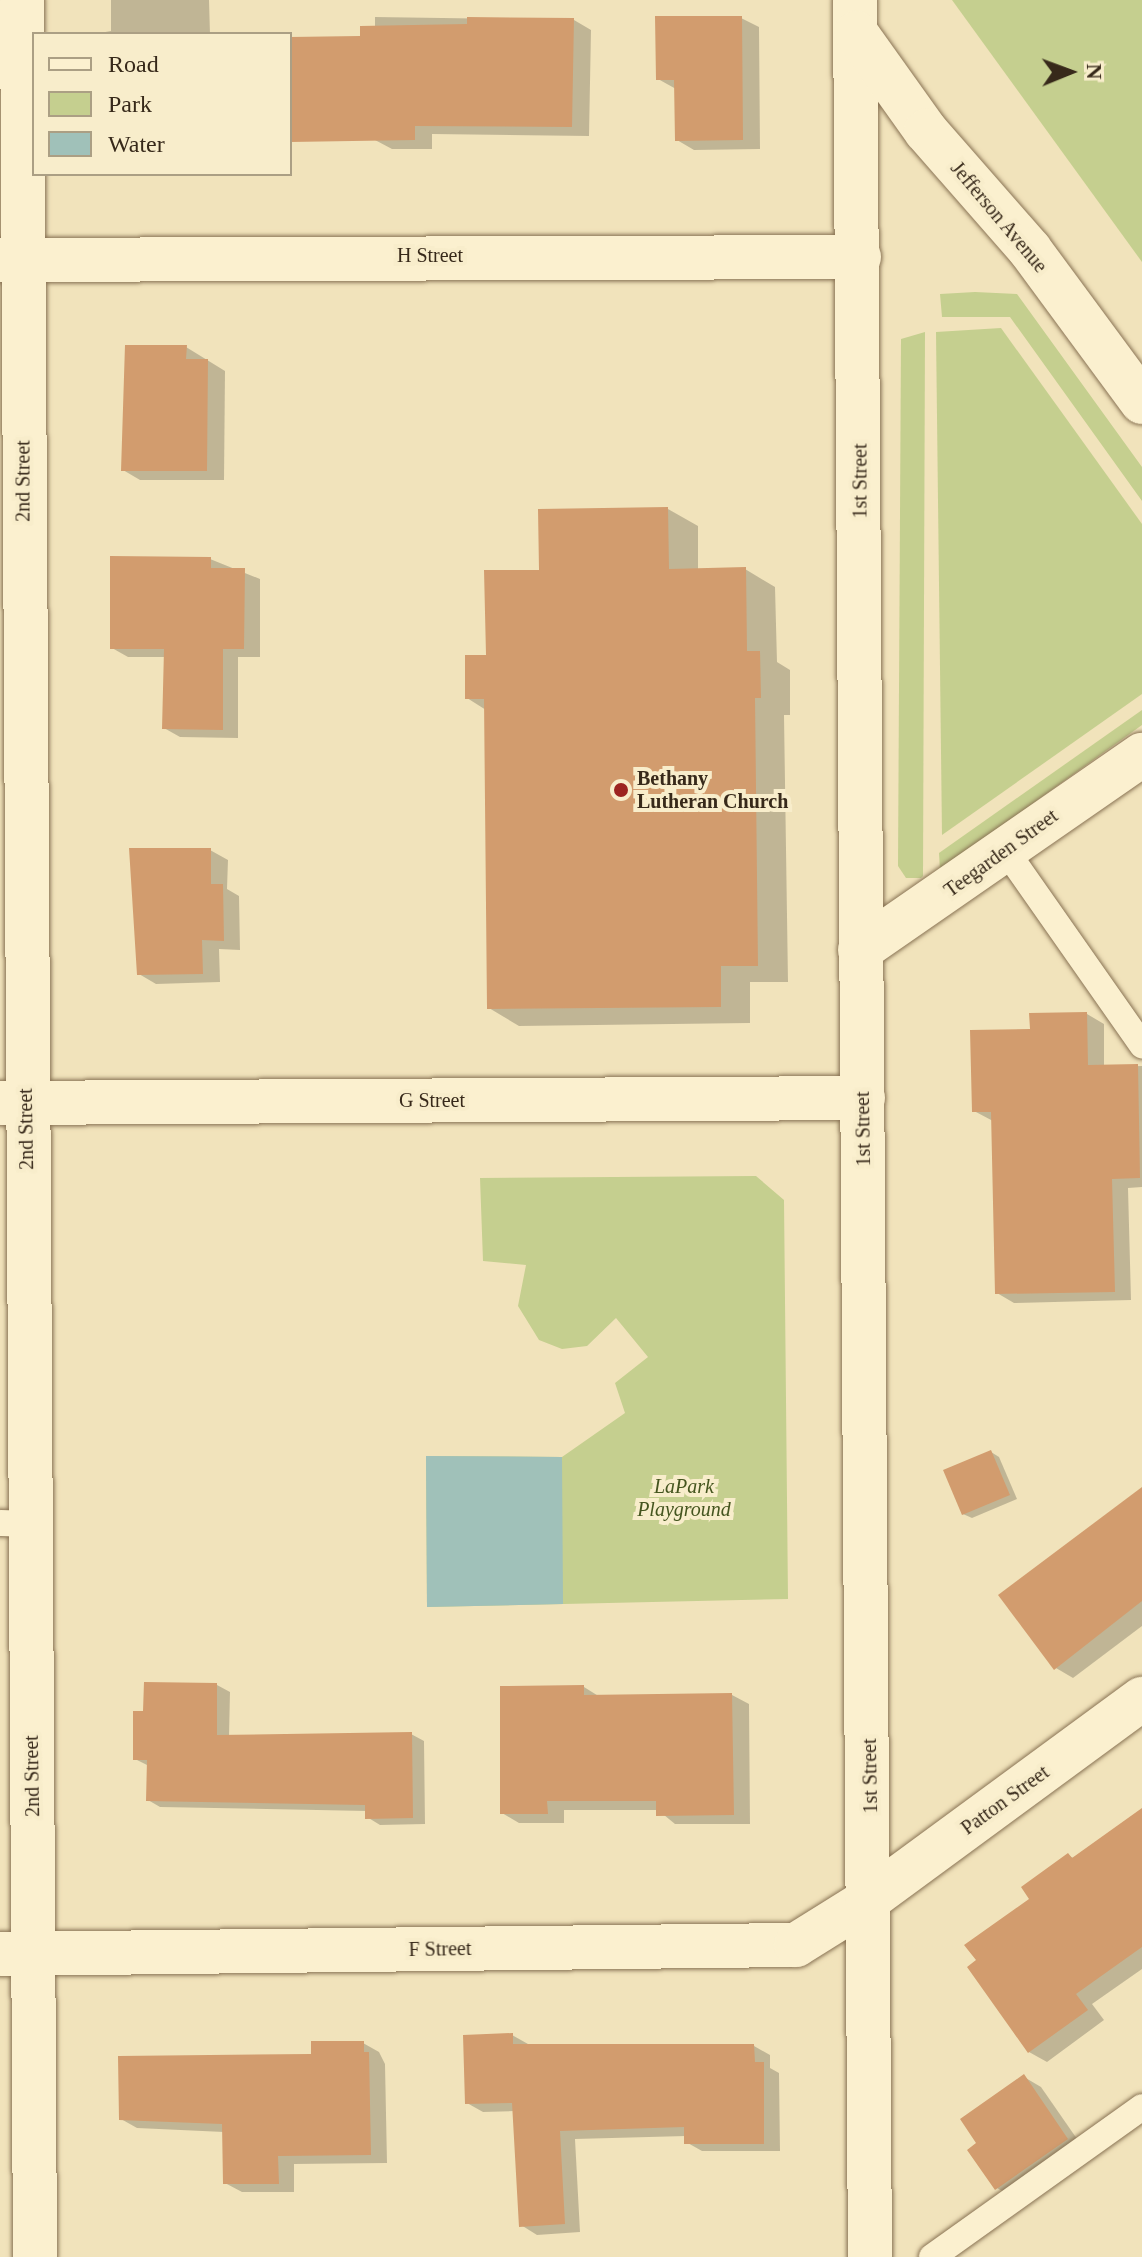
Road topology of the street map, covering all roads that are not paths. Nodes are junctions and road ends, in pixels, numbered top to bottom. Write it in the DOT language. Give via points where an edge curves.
graph roads {
  1 [pos="22,0"];
  2 [pos="855,16"];
  3 [pos="859,257"];
  4 [pos="12,260"];
  5 [pos="1142,402"];
  6 [pos="12,675"];
  7 [pos="1142,755"];
  8 [pos="1004,848"];
  9 [pos="860,950"];
  10 [pos="1142,1045"];
  11 [pos="863,1098"];
  12 [pos="12,1103"];
  13 [pos="15,1523"];
  14 [pos="1142,1699"];
  15 [pos="868,1900"];
  16 [pos="17,1954"];
  17 [pos="1142,2107"];
  18 [pos="35,2257"];
  19 [pos="870,2257"];
  20 [pos="932,2257"];
  1 -- 4 [label="street, 2nd Street"];
  2 -- 3 [label="street, 1st Street"];
  2 -- 5 [label="street, Jefferson Avenue" via="926,131 1030,250"];
  3 -- 4 [label="street, H Street"];
  3 -- 9 [label="street, 1st Street"];
  4 -- 6 [label="street, 2nd Street"];
  6 -- 12 [label="street, 2nd Street"];
  7 -- 8 [label="street, Teegarden Street"];
  8 -- 9 [label="street, Teegarden Street"];
  8 -- 10 [label="lane"];
  9 -- 11 [label="street, 1st Street"];
  11 -- 12 [label="street, G Street"];
  11 -- 15 [label="street, 1st Street"];
  12 -- 13 [label="street, 2nd Street"];
  13 -- 16 [label="street, 2nd Street"];
  14 -- 15 [label="street, Patton Street"];
  15 -- 16 [label="street, F Street" via="796,1945"];
  15 -- 19 [label="street, 1st Street"];
  16 -- 18 [label="street, 2nd Street"];
  17 -- 20 [label="lane"];
}
